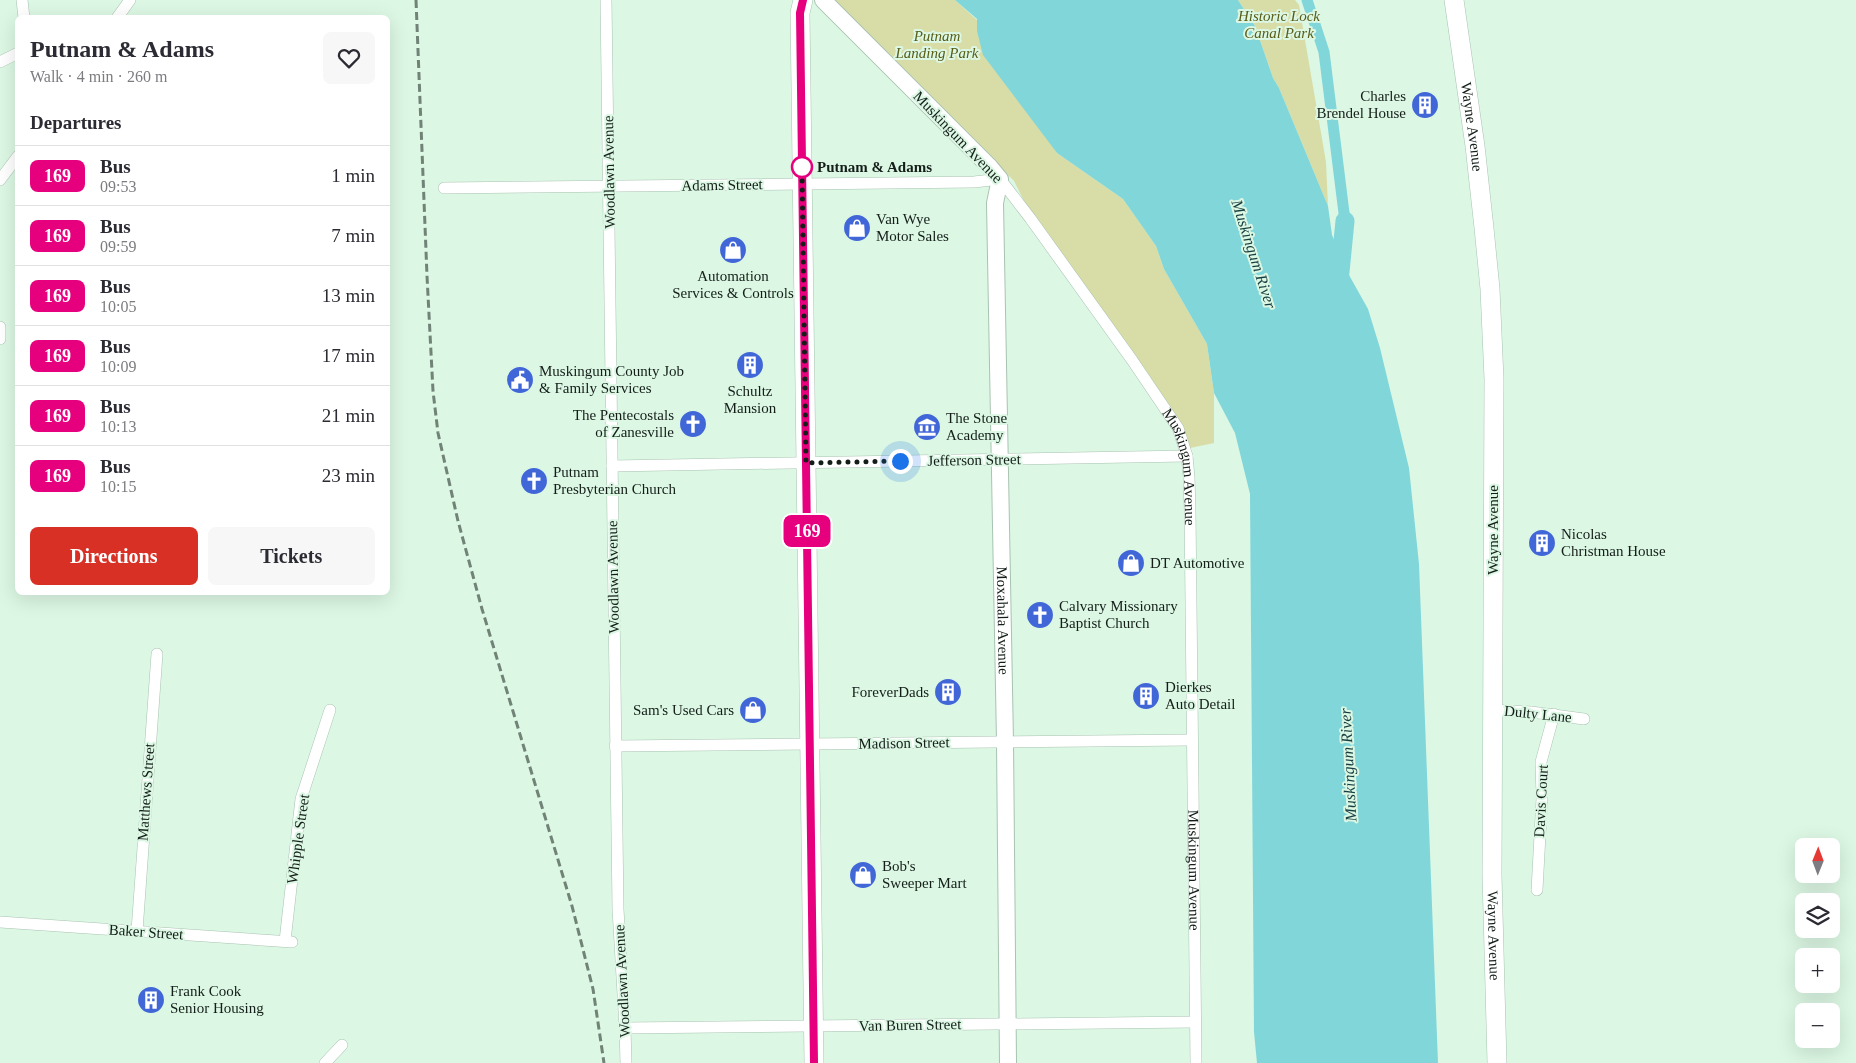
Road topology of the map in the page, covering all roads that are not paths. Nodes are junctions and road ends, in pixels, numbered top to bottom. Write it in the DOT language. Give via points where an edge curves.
graph roads {
  1 [pos="22,0"];
  2 [pos="130,0"];
  3 [pos="606,0"];
  4 [pos="803,0"];
  5 [pos="823,0"];
  6 [pos="1454,0"];
  7 [pos="24,15"];
  8 [pos="120,15"];
  9 [pos="15,54"];
  10 [pos="0,62"];
  11 [pos="15,160"];
  12 [pos="1000,179"];
  13 [pos="0,180"];
  14 [pos="802,184"];
  15 [pos="609,187"];
  16 [pos="444,188"];
  17 [pos="0,327"];
  18 [pos="0,339"];
  19 [pos="1187,456"];
  20 [pos="1000,460"];
  21 [pos="806,463"];
  22 [pos="612,466"];
  23 [pos="157,654"];
  24 [pos="330,710"];
  25 [pos="1493,710"];
  26 [pos="1554,714"];
  27 [pos="1584,719"];
  28 [pos="1192,740"];
  29 [pos="1005,742"];
  30 [pos="810,744"];
  31 [pos="615,746"];
  32 [pos="1537,890"];
  33 [pos="0,922"];
  34 [pos="137,931"];
  35 [pos="289,942"];
  36 [pos="1195,1022"];
  37 [pos="1007,1024"];
  38 [pos="813,1026"];
  39 [pos="626,1028"];
  40 [pos="342,1045"];
  41 [pos="325,1063"];
  42 [pos="626,1063"];
  43 [pos="814,1063"];
  44 [pos="1008,1063"];
  45 [pos="1196,1063"];
  46 [pos="1497,1063"];
  1 -- 7 [label="street"];
  2 -- 8 [label="street"];
  3 -- 15 [label="street, Woodlawn Avenue"];
  4 -- 14 [label="main road" via="800,13"];
  5 -- 12 [label="street, Muskingum Avenue"];
  6 -- 25 [label="main road, Wayne Avenue" via="1475,146 1490,298 1495,415"];
  9 -- 10 [label="street"];
  11 -- 13 [label="street"];
  12 -- 14 [label="street, Adams Street"];
  12 -- 19 [label="street, Muskingum Avenue" via="1178,428"];
  12 -- 20 [label="street, Moxahala Avenue" via="995,203"];
  14 -- 15 [label="street, Adams Street"];
  14 -- 21 [label="main road"];
  15 -- 16 [label="street, Adams Street"];
  15 -- 22 [label="street, Woodlawn Avenue"];
  17 -- 18 [label="street"];
  19 -- 20 [label="street, Jefferson Street"];
  19 -- 28 [label="street, Muskingum Avenue"];
  20 -- 21 [label="street, Jefferson Street"];
  20 -- 29 [label="street, Moxahala Avenue"];
  21 -- 22 [label="street, Jefferson Street"];
  21 -- 30 [label="main road"];
  22 -- 31 [label="street, Woodlawn Avenue"];
  23 -- 34 [label="street, Matthews Street"];
  24 -- 35 [label="street, Whipple Street" via="301,799"];
  25 -- 26 [label="street, Dulty Lane"];
  25 -- 46 [label="main road, Wayne Avenue" via="1492,875"];
  26 -- 27 [label="street, Dulty Lane"];
  26 -- 32 [label="street, Davis Court" via="1541,762"];
  28 -- 29 [label="street, Madison Street"];
  28 -- 36 [label="street, Muskingum Avenue"];
  29 -- 30 [label="street, Madison Street"];
  29 -- 37 [label="street, Moxahala Avenue"];
  30 -- 31 [label="street, Madison Street"];
  30 -- 38 [label="main road"];
  31 -- 39 [label="street, Woodlawn Avenue" via="618,909"];
  33 -- 34 [label="street, Baker Street"];
  34 -- 35 [label="street, Baker Street"];
  36 -- 37 [label="street, Van Buren Street"];
  36 -- 45 [label="street, Muskingum Avenue"];
  37 -- 38 [label="street, Van Buren Street"];
  37 -- 44 [label="street, Moxahala Avenue"];
  38 -- 39 [label="street, Van Buren Street"];
  38 -- 43 [label="main road"];
  39 -- 42 [label="street, Woodlawn Avenue"];
  40 -- 41 [label="street"];
}
